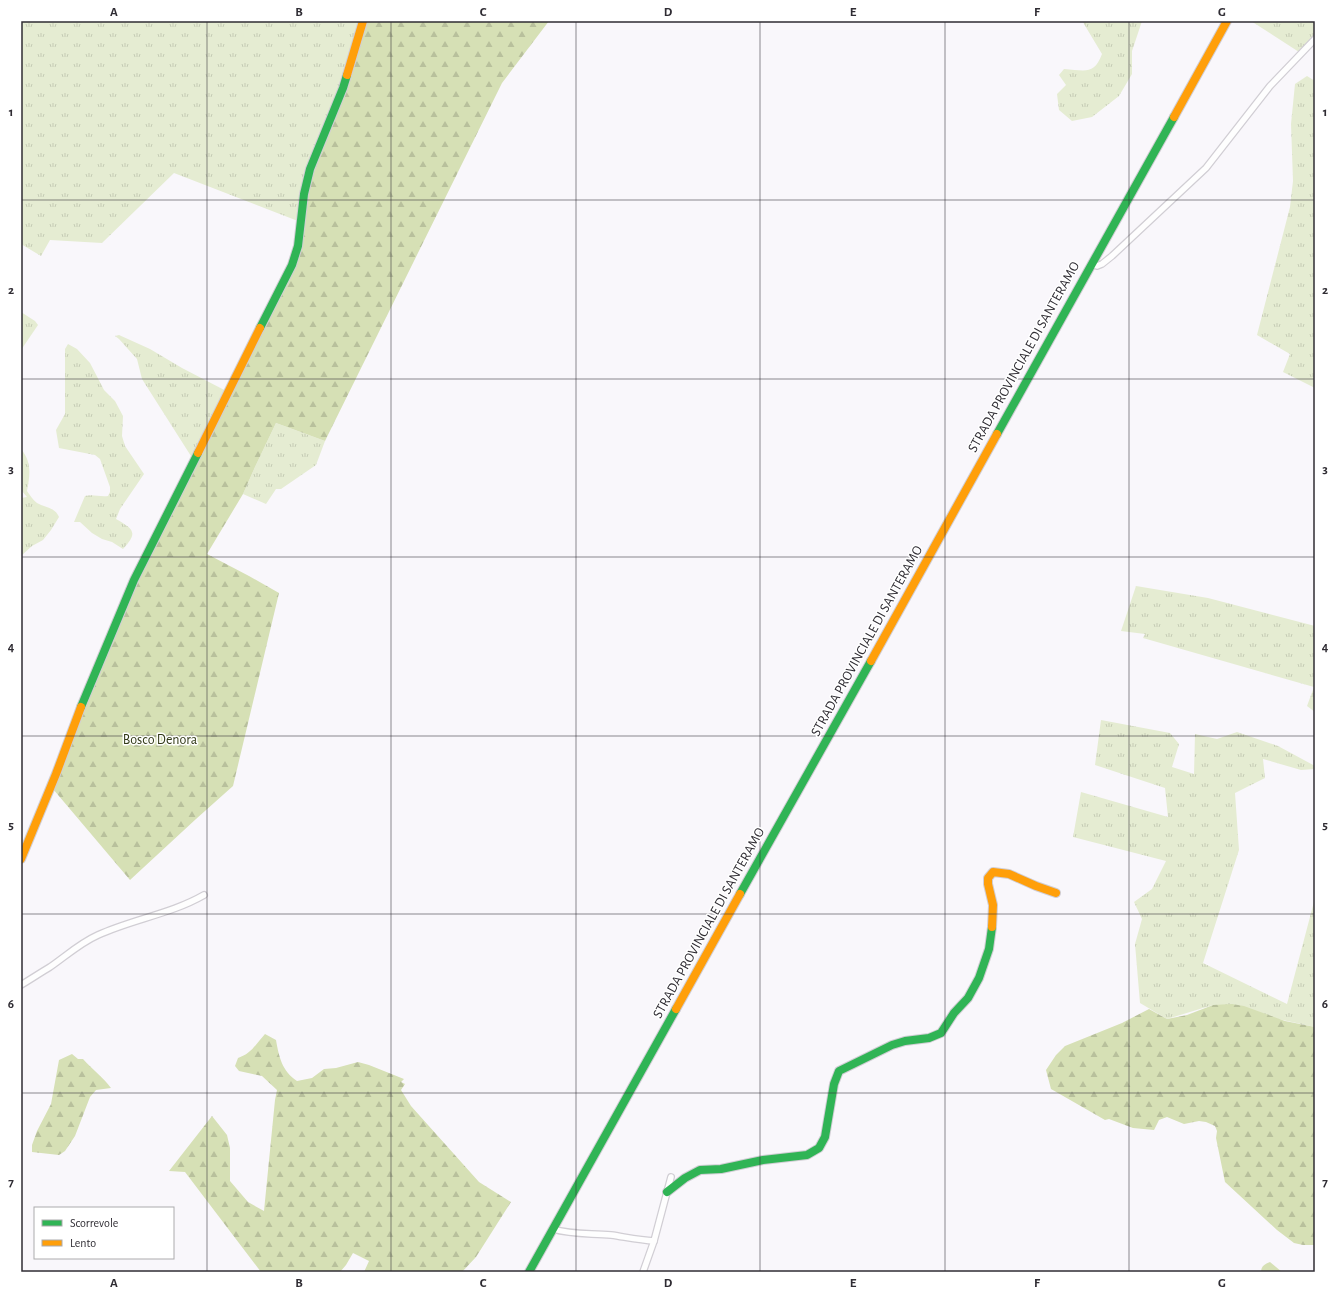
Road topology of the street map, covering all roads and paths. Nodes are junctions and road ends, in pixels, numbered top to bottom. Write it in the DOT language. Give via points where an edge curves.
graph roads {
  1 [pos="363,21"];
  2 [pos="1226,21"];
  3 [pos="1315,39"];
  4 [pos="1091,264"];
  5 [pos="21,859"];
  6 [pos="1056,893"];
  7 [pos="204,895"];
  8 [pos="21,985"];
  9 [pos="671,1177"];
  10 [pos="667,1192"];
  11 [pos="553,1229"];
  12 [pos="654,1241"];
  13 [pos="529,1272"];
  14 [pos="643,1272"];
  1 -- 5 [label="street" via="343,88 310,169 304,194 298,246 292,265 134,580"];
  2 -- 4 [label="street, STRADA PROVINCIALE DI SANTERAMO"];
  3 -- 4 [label="street" via="1270,86 1206,168 1112,256 1097,266"];
  4 -- 11 [label="street, STRADA PROVINCIALE DI SANTERAMO"];
  6 -- 10 [label="street" via="1009,874 993,872 988,877 987,886 994,919 986,958 974,989 937,1036 900,1042 839,1071 834,1084 825,1137 818,1149 802,1156 769,1158 721,1169 697,1171"];
  7 -- 8 [label="street" via="177,908 100,934"];
  9 -- 10 [label="street"];
  10 -- 12 [label="street"];
  11 -- 12 [label="street"];
  11 -- 13 [label="street, STRADA PROVINCIALE DI SANTERAMO"];
  12 -- 14 [label="street"];
}
